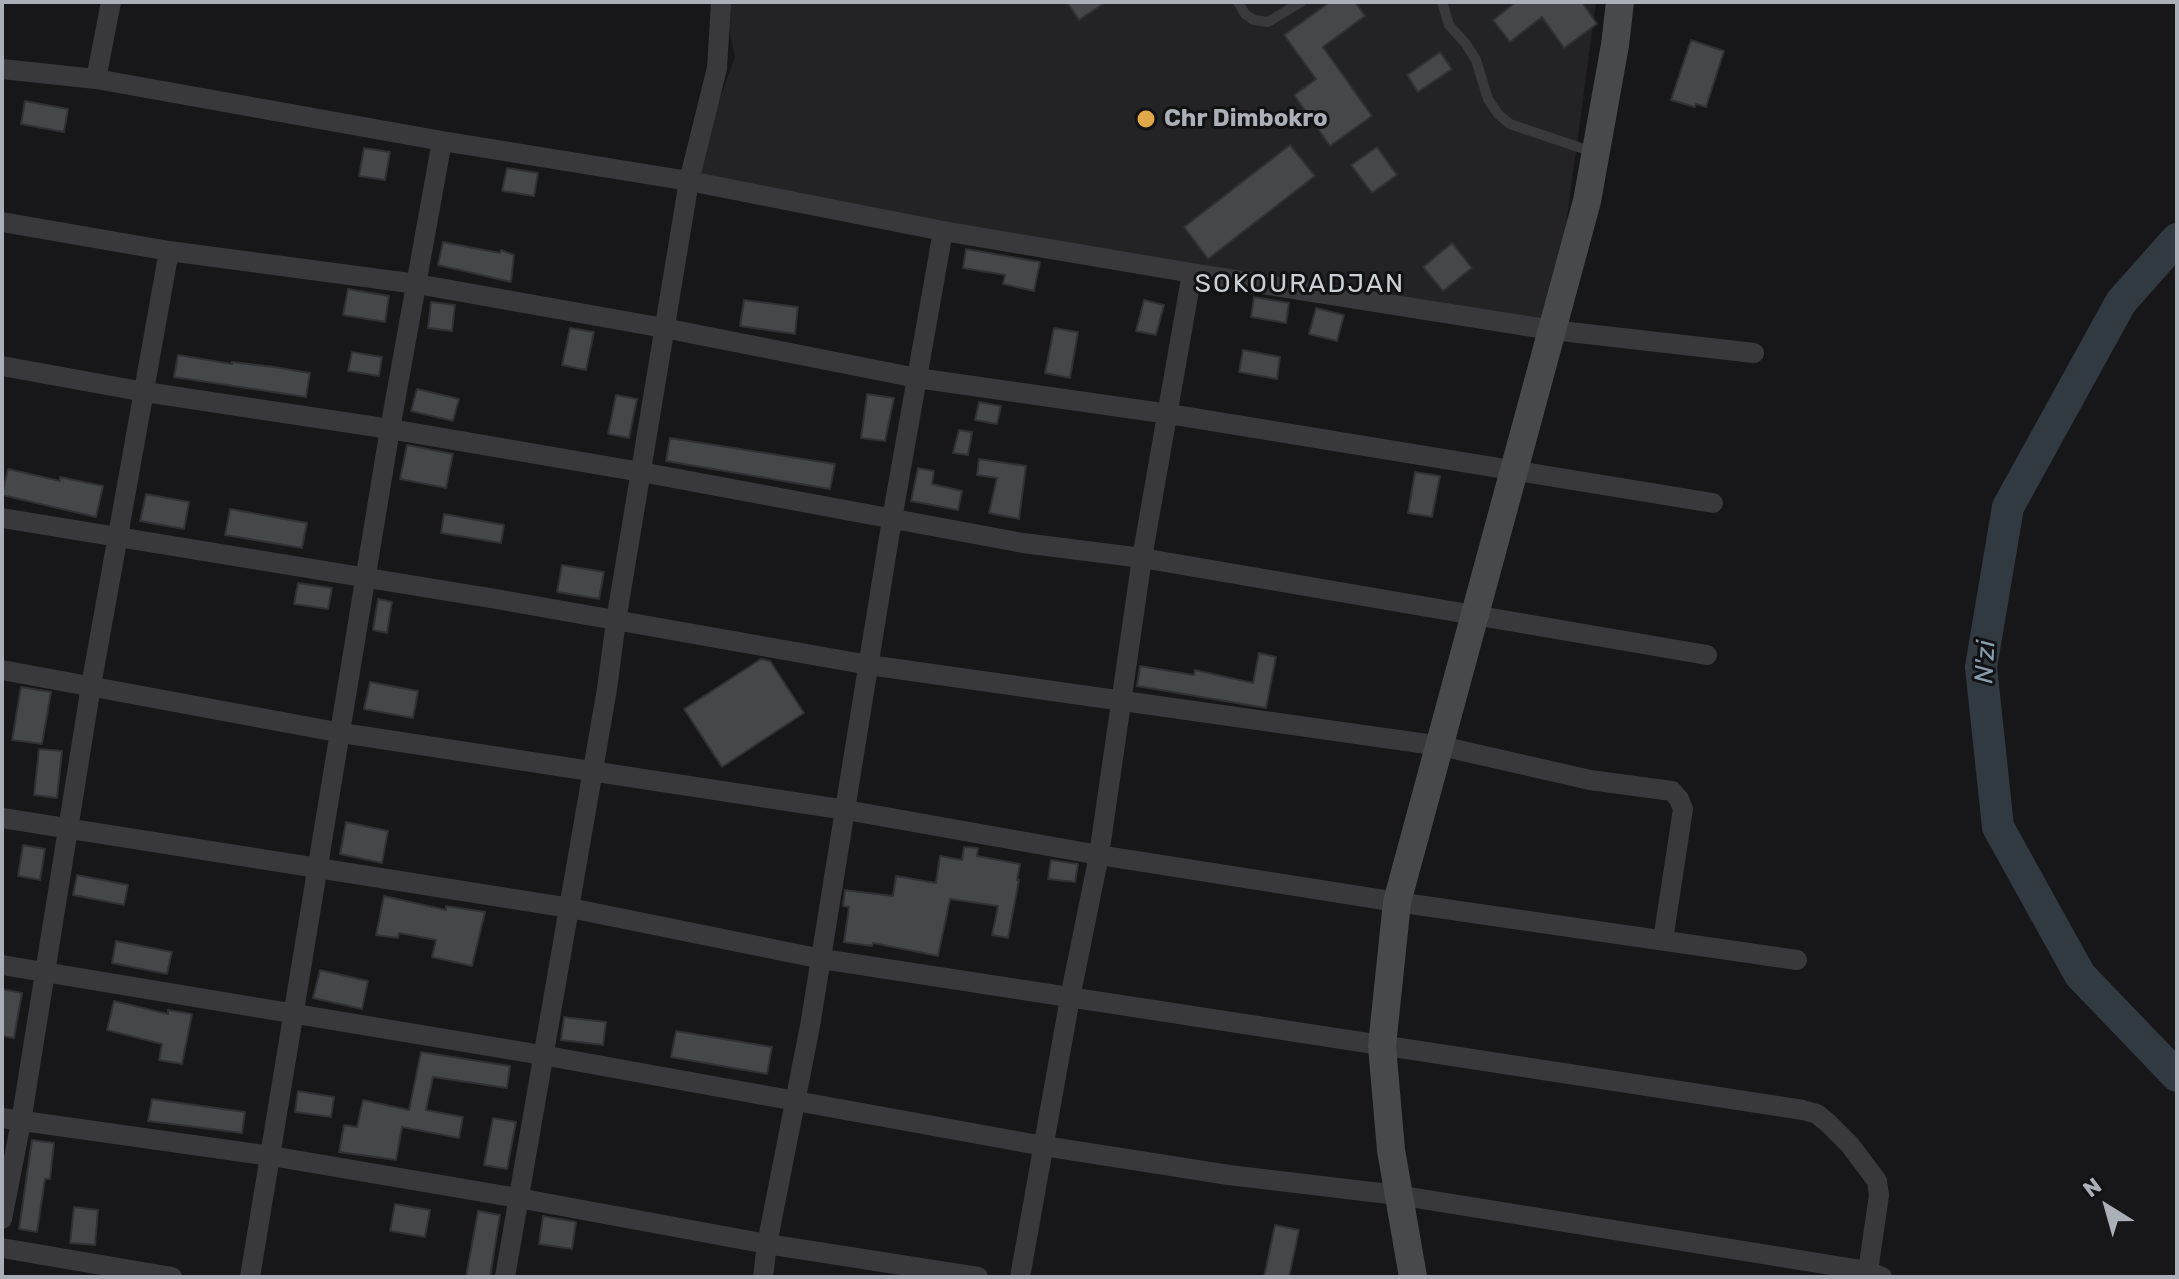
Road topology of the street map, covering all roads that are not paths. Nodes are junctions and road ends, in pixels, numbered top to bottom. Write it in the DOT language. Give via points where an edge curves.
graph roads {
  1 [pos="111,2"];
  2 [pos="721,2"];
  3 [pos="1238,2"];
  4 [pos="1301,2"];
  5 [pos="1442,2"];
  6 [pos="1620,2"];
  7 [pos="2,69"];
  8 [pos="96,79"];
  9 [pos="442,141"];
  10 [pos="1595,153"];
  11 [pos="689,181"];
  12 [pos="2,222"];
  13 [pos="943,231"];
  14 [pos="169,251"];
  15 [pos="1192,273"];
  16 [pos="417,284"];
  17 [pos="664,328"];
  18 [pos="1552,330"];
  19 [pos="1754,353"];
  20 [pos="2,366"];
  21 [pos="917,378"];
  22 [pos="145,392"];
  23 [pos="1169,414"];
  24 [pos="390,429"];
  25 [pos="1515,469"];
  26 [pos="641,472"];
  27 [pos="1713,503"];
  28 [pos="2,518"];
  29 [pos="892,519"];
  30 [pos="118,538"];
  31 [pos="1142,558"];
  32 [pos="367,578"];
  33 [pos="1477,614"];
  34 [pos="616,621"];
  35 [pos="1707,655"];
  36 [pos="869,665"];
  37 [pos="2,670"];
  38 [pos="91,686"];
  39 [pos="1121,702"];
  40 [pos="342,733"];
  41 [pos="1441,746"];
  42 [pos="592,771"];
  43 [pos="846,810"];
  44 [pos="2,818"];
  45 [pos="67,829"];
  46 [pos="1099,855"];
  47 [pos="319,869"];
  48 [pos="1397,902"];
  49 [pos="570,908"];
  50 [pos="1663,940"];
  51 [pos="822,959"];
  52 [pos="1797,960"];
  53 [pos="2,965"];
  54 [pos="45,973"];
  55 [pos="1070,998"];
  56 [pos="294,1015"];
  57 [pos="1382,1046"];
  58 [pos="542,1055"];
  59 [pos="795,1102"];
  60 [pos="11,1120"];
  61 [pos="1044,1146"];
  62 [pos="271,1156"];
  63 [pos="1397,1195"];
  64 [pos="518,1198"];
  65 [pos="2,1219"];
  66 [pos="767,1244"];
  67 [pos="2,1248"];
  68 [pos="1875,1274"];
  69 [pos="172,1277"];
  70 [pos="250,1277"];
  71 [pos="505,1277"];
  72 [pos="763,1277"];
  73 [pos="978,1277"];
  74 [pos="1020,1277"];
  75 [pos="1413,1277"];
  1 -- 8 [label="street"];
  2 -- 11 [label="street" via="717,68"];
  3 -- 4 [label="lane" via="1254,20 1268,22"];
  5 -- 10 [label="lane" via="1449,25 1476,60 1498,114 1510,124"];
  6 -- 10 [label="main road"];
  7 -- 8 [label="street"];
  8 -- 9 [label="street"];
  9 -- 11 [label="street"];
  9 -- 16 [label="street"];
  10 -- 18 [label="main road"];
  11 -- 13 [label="street"];
  11 -- 17 [label="street"];
  12 -- 14 [label="street"];
  13 -- 15 [label="street"];
  13 -- 21 [label="street"];
  14 -- 16 [label="street"];
  14 -- 22 [label="street"];
  15 -- 18 [label="street"];
  15 -- 23 [label="street"];
  16 -- 17 [label="street"];
  16 -- 24 [label="street"];
  17 -- 21 [label="street"];
  17 -- 26 [label="street"];
  18 -- 19 [label="street"];
  18 -- 25 [label="main road"];
  20 -- 22 [label="street"];
  21 -- 23 [label="street"];
  21 -- 29 [label="street"];
  22 -- 24 [label="street"];
  22 -- 30 [label="street"];
  23 -- 25 [label="street"];
  23 -- 31 [label="street"];
  24 -- 26 [label="street"];
  24 -- 32 [label="street"];
  25 -- 27 [label="street"];
  25 -- 33 [label="main road"];
  26 -- 29 [label="street"];
  26 -- 34 [label="street"];
  28 -- 30 [label="street"];
  29 -- 31 [label="street"];
  29 -- 36 [label="street"];
  30 -- 32 [label="street"];
  30 -- 38 [label="street"];
  31 -- 33 [label="street"];
  31 -- 39 [label="street"];
  32 -- 34 [label="street"];
  32 -- 40 [label="street"];
  33 -- 35 [label="street"];
  33 -- 41 [label="main road"];
  34 -- 36 [label="street"];
  34 -- 42 [label="street"];
  36 -- 39 [label="street"];
  36 -- 43 [label="street"];
  37 -- 38 [label="street"];
  38 -- 40 [label="street"];
  38 -- 45 [label="street"];
  39 -- 41 [label="street"];
  39 -- 46 [label="street"];
  40 -- 42 [label="street"];
  40 -- 47 [label="street"];
  41 -- 48 [label="main road"];
  41 -- 50 [label="street" via="1590,780 1672,791 1683,809"];
  42 -- 43 [label="street"];
  42 -- 49 [label="street"];
  43 -- 46 [label="street"];
  43 -- 51 [label="street"];
  44 -- 45 [label="street"];
  45 -- 47 [label="street"];
  45 -- 54 [label="street"];
  46 -- 48 [label="street"];
  46 -- 55 [label="street"];
  47 -- 49 [label="street"];
  47 -- 56 [label="street"];
  48 -- 50 [label="street"];
  48 -- 57 [label="main road"];
  49 -- 51 [label="street"];
  49 -- 58 [label="street"];
  50 -- 52 [label="street"];
  51 -- 55 [label="street"];
  51 -- 59 [label="street"];
  53 -- 54 [label="street"];
  54 -- 56 [label="street"];
  54 -- 60 [label="street"];
  55 -- 57 [label="street"];
  55 -- 61 [label="street"];
  56 -- 58 [label="street"];
  56 -- 62 [label="street"];
  57 -- 63 [label="main road"];
  57 -- 68 [label="street" via="1817,1114 1877,1181"];
  58 -- 59 [label="street"];
  58 -- 64 [label="street"];
  59 -- 61 [label="street"];
  59 -- 66 [label="street"];
  60 -- 62 [label="street"];
  60 -- 65 [label="street"];
  61 -- 63 [label="street"];
  61 -- 74 [label="street"];
  62 -- 64 [label="street"];
  62 -- 70 [label="street"];
  63 -- 68 [label="street"];
  63 -- 75 [label="main road"];
  64 -- 66 [label="street"];
  64 -- 71 [label="street"];
  66 -- 72 [label="street"];
  66 -- 73 [label="street"];
  67 -- 69 [label="street"];
}
